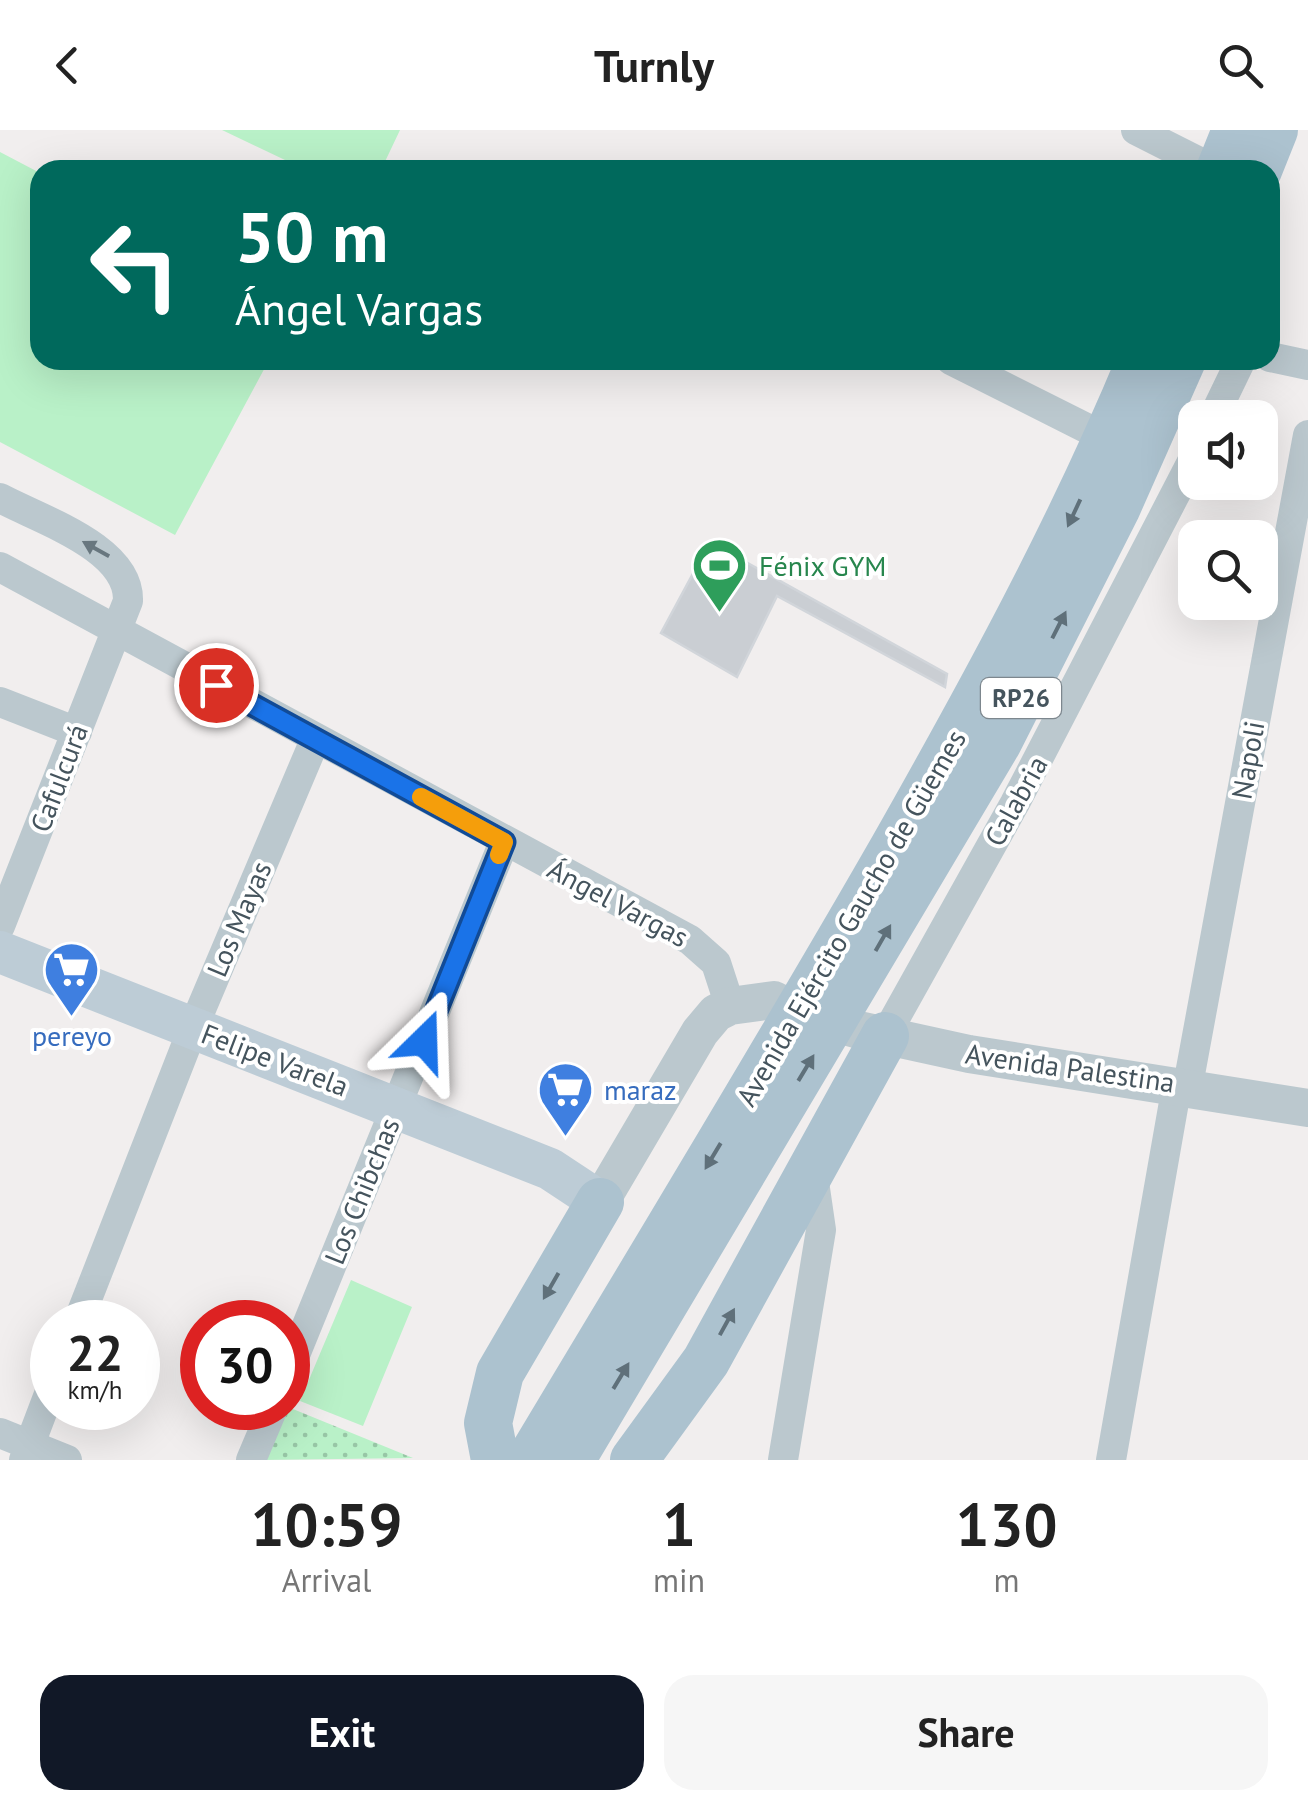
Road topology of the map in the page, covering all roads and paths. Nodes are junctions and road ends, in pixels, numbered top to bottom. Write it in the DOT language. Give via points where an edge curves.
graph roads {
  1 [pos="1136,130"];
  2 [pos="1236,130"];
  3 [pos="1274,130"];
  4 [pos="1198,160"];
  5 [pos="1222,160"];
  6 [pos="1262,160"];
  7 [pos="1280,359"];
  8 [pos="1308,364"];
  9 [pos="971,370"];
  10 [pos="1137,370"];
  11 [pos="1178,370"];
  12 [pos="1236,370"];
  13 [pos="1222,400"];
  14 [pos="1308,435"];
  15 [pos="1108,439"];
  16 [pos="1178,489"];
  17 [pos="0,498"];
  18 [pos="0,566"];
  19 [pos="117,630"];
  20 [pos="0,702"];
  21 [pos="76,732"];
  22 [pos="315,740"];
  23 [pos="504,842"];
  24 [pos="0,926"];
  25 [pos="0,952"];
  26 [pos="730,1006"];
  27 [pos="816,1018"];
  28 [pos="194,1028"];
  29 [pos="884,1036"];
  30 [pos="1182,1085"];
  31 [pos="397,1108"];
  32 [pos="1308,1108"];
  33 [pos="812,1168"];
  34 [pos="600,1202"];
  35 [pos="87,1300"];
  36 [pos="310,1319"];
  37 [pos="264,1430"];
  38 [pos="0,1434"];
  39 [pos="27,1452"];
  40 [pos="67,1460"];
  41 [pos="251,1460"];
  42 [pos="495,1460"];
  43 [pos="530,1460"];
  44 [pos="571,1460"];
  45 [pos="634,1460"];
  46 [pos="783,1460"];
  47 [pos="1111,1460"];
  1 -- 4 [label="street"];
  2 -- 5 [label="main road"];
  3 -- 6 [label="main road"];
  7 -- 8 [label="street"];
  9 -- 15 [label="street"];
  10 -- 15 [label="main road, Avenida Ejército Gaucho de Güemes / RP26"];
  27 -- 11 [label="main road, Avenida Ejército Gaucho de Güemes / RP26, one-way" via="1008,724"];
  12 -- 13 [label="street"];
  14 -- 30 [label="street, Napoli"];
  15 -- 27 [label="main road, Avenida Ejército Gaucho de Güemes / RP26, one-way"];
  16 -- 29 [label="street, Calabria" via="1024,786"];
  19 -- 17 [label="street, one-way" via="129,586 110,556"];
  18 -- 19 [label="street, Ángel Vargas"];
  19 -- 21 [label="street, Cafulcurá"];
  19 -- 22 [label="street, Ángel Vargas"];
  20 -- 21 [label="street"];
  21 -- 24 [label="street, Cafulcurá"];
  22 -- 23 [label="street, Ángel Vargas"];
  22 -- 28 [label="street, Los Mayas"];
  23 -- 26 [label="street, Ángel Vargas" via="708,952"];
  23 -- 31 [label="street, Los Chibchas"];
  25 -- 28 [label="main road, Felipe Varela"];
  26 -- 27 [label="street" via="774,1000"];
  26 -- 34 [label="street" via="700,1032"];
  27 -- 29 [label="street, Avenida Palestina"];
  27 -- 43 [label="main road, Avenida Ejército Gaucho de Güemes / RP26, one-way"];
  44 -- 27 [label="main road, Avenida Ejército Gaucho de Güemes / RP26, one-way"];
  28 -- 31 [label="main road, Felipe Varela"];
  28 -- 35 [label="street, Los Mayas"];
  29 -- 30 [label="street, Avenida Palestina"];
  29 -- 33 [label="main road"];
  30 -- 32 [label="street, Avenida Palestina"];
  30 -- 47 [label="street, Napoli"];
  31 -- 34 [label="main road, Felipe Varela" via="550,1169"];
  31 -- 36 [label="street, Los Chibchas"];
  45 -- 33 [label="main road, one-way" via="706,1362"];
  33 -- 46 [label="street" via="821,1230"];
  34 -- 42 [label="main road, one-way" via="500,1373 488,1423"];
  37 -- 41 [label="street"];
  38 -- 39 [label="street"];
  39 -- 40 [label="street"];
}
